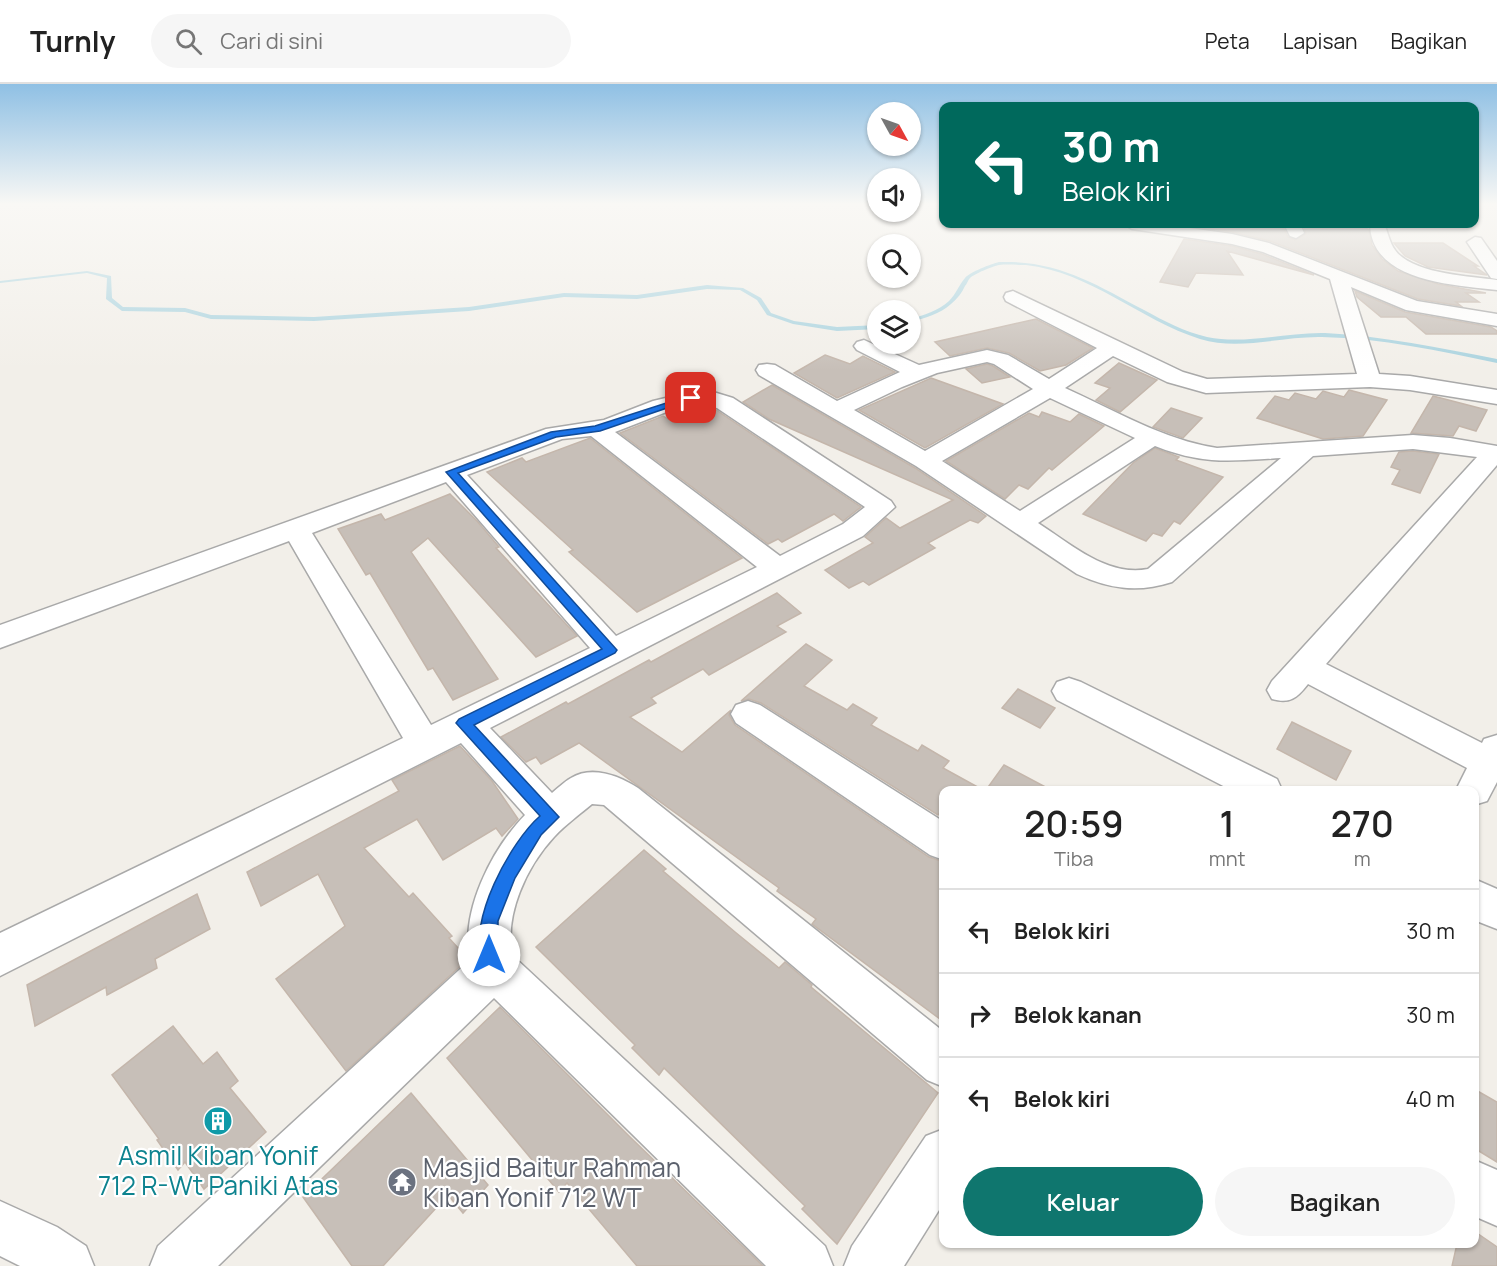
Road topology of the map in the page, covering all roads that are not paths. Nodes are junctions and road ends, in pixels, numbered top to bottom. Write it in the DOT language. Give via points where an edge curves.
graph roads {
  1 [pos="1300,260"];
  2 [pos="1396,260"];
  3 [pos="1487,260"];
  4 [pos="1497,274"];
  5 [pos="1338,276"];
  6 [pos="1497,285"];
  7 [pos="1344,296"];
  8 [pos="1013,297"];
  9 [pos="1413,306"];
  10 [pos="1497,320"];
  11 [pos="864,346"];
  12 [pos="1112,348"];
  13 [pos="767,370"];
  14 [pos="918,373"];
  15 [pos="1370,380"];
  16 [pos="1049,390"];
  17 [pos="1497,397"];
  18 [pos="835,411"];
  19 [pos="596,429"];
  20 [pos="1153,437"];
  21 [pos="1305,450"];
  22 [pos="1495,453"];
  23 [pos="925,461"];
  24 [pos="451,472"];
  25 [pos="1019,523"];
  26 [pos="295,528"];
  27 [pos="778,569"];
  28 [pos="0,637"];
  29 [pos="610,650"];
  30 [pos="1070,691"];
  31 [pos="748,714"];
  32 [pos="464,723"];
  33 [pos="424,743"];
  34 [pos="1487,767"];
  35 [pos="1256,786"];
  36 [pos="551,817"];
  37 [pos="939,840"];
  38 [pos="1479,900"];
  39 [pos="1497,909"];
  40 [pos="0,955"];
  41 [pos="494,968"];
  42 [pos="939,1059"];
  43 [pos="939,1162"];
  44 [pos="1479,1189"];
  45 [pos="1497,1200"];
  46 [pos="0,1228"];
  47 [pos="66,1266"];
  48 [pos="178,1266"];
  49 [pos="805,1266"];
  50 [pos="872,1266"];
  1 -- 5 [label="street"];
  2 -- 6 [label="street" via="1434,275"];
  3 -- 4 [label="street"];
  5 -- 7 [label="street"];
  5 -- 9 [label="street"];
  7 -- 9 [label="street"];
  7 -- 15 [label="street"];
  8 -- 12 [label="street"];
  9 -- 10 [label="street"];
  11 -- 14 [label="street"];
  12 -- 15 [label="street" via="1175,377 1206,386"];
  12 -- 16 [label="street"];
  13 -- 18 [label="street"];
  14 -- 16 [label="street" via="979,356 994,357"];
  14 -- 18 [label="street"];
  15 -- 17 [label="street"];
  16 -- 20 [label="street"];
  16 -- 23 [label="street"];
  18 -- 23 [label="street"];
  19 -- 24 [label="street" via="554,434"];
  19 -- 27 [label="street"];
  19 -- 27 [label="street" via="691,398 716,398 882,507 853,530"];
  20 -- 21 [label="street" via="1190,451 1216,455"];
  20 -- 25 [label="street"];
  21 -- 22 [label="street" via="1432,443"];
  21 -- 25 [label="street" via="1162,575 1149,581 1105,576"];
  22 -- 34 [label="street" via="1295,679"];
  23 -- 25 [label="street"];
  24 -- 26 [label="street"];
  24 -- 29 [label="street"];
  26 -- 28 [label="street"];
  26 -- 33 [label="street"];
  27 -- 29 [label="street"];
  29 -- 32 [label="street"];
  30 -- 35 [label="street"];
  31 -- 37 [label="street"];
  32 -- 33 [label="street"];
  32 -- 36 [label="street"];
  33 -- 40 [label="street"];
  36 -- 41 [label="street" via="520,852 489,921 489,955"];
  36 -- 42 [label="street" via="585,788 611,790"];
  38 -- 39 [label="street"];
  41 -- 48 [label="street"];
  41 -- 49 [label="street"];
  43 -- 50 [label="street"];
  44 -- 45 [label="street"];
  46 -- 47 [label="street" via="38,1246"];
}
